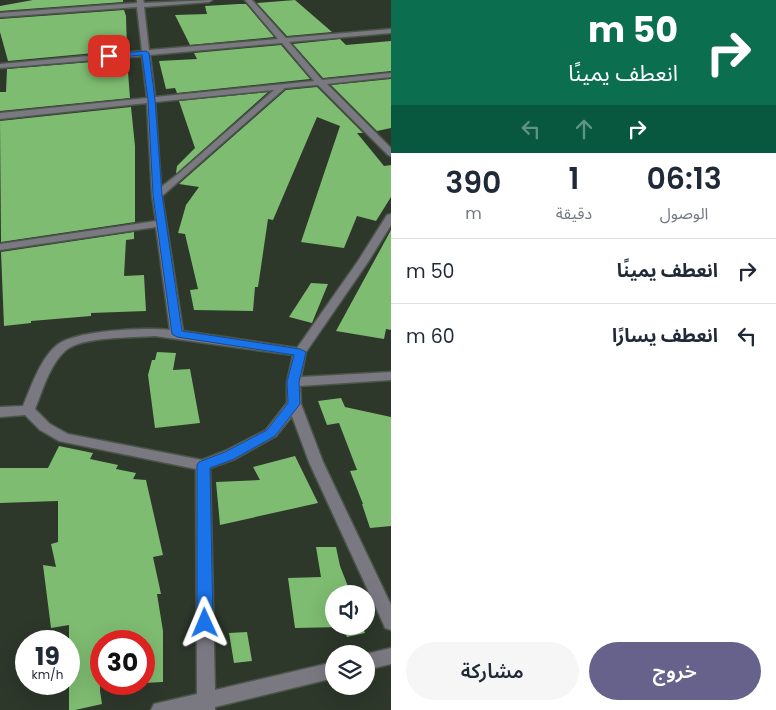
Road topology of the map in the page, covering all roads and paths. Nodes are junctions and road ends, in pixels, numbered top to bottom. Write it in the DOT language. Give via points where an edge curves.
graph roads {
  1 [pos="209,0"];
  2 [pos="248,0"];
  3 [pos="140,3"];
  4 [pos="0,15"];
  5 [pos="391,31"];
  6 [pos="284,40"];
  7 [pos="146,53"];
  8 [pos="0,66"];
  9 [pos="391,75"];
  10 [pos="320,82"];
  11 [pos="282,87"];
  12 [pos="151,100"];
  13 [pos="0,116"];
  14 [pos="391,153"];
  15 [pos="157,195"];
  16 [pos="391,217"];
  17 [pos="161,223"];
  18 [pos="0,247"];
  19 [pos="177,334"];
  20 [pos="300,352"];
  21 [pos="391,376"];
  22 [pos="293,382"];
  23 [pos="294,404"];
  24 [pos="28,410"];
  25 [pos="0,413"];
  26 [pos="203,465"];
  27 [pos="391,623"];
  28 [pos="391,656"];
  29 [pos="375,660"];
  30 [pos="325,673"];
  31 [pos="206,706"];
  32 [pos="160,710"];
  1 -- 3 [label="street"];
  2 -- 6 [label="street"];
  3 -- 4 [label="street"];
  3 -- 7 [label="street"];
  5 -- 6 [label="street"];
  6 -- 7 [label="street"];
  6 -- 10 [label="street"];
  7 -- 8 [label="street"];
  7 -- 12 [label="street"];
  9 -- 10 [label="street"];
  10 -- 11 [label="street"];
  10 -- 14 [label="street"];
  11 -- 12 [label="street"];
  11 -- 15 [label="street"];
  12 -- 13 [label="street"];
  12 -- 15 [label="street"];
  15 -- 17 [label="street"];
  16 -- 20 [label="street"];
  17 -- 18 [label="street"];
  17 -- 19 [label="street"];
  19 -- 20 [label="street"];
  19 -- 24 [label="street" via="155,332 96,337 61,348 44,371"];
  20 -- 22 [label="street"];
  21 -- 22 [label="street"];
  22 -- 23 [label="street"];
  23 -- 26 [label="street" via="271,433"];
  23 -- 27 [label="street" via="316,462"];
  24 -- 25 [label="street"];
  24 -- 26 [label="street" via="45,427 64,438"];
  26 -- 31 [label="street"];
  28 -- 29 [label="street"];
  30 -- 31 [label="street"];
  31 -- 32 [label="street"];
}
